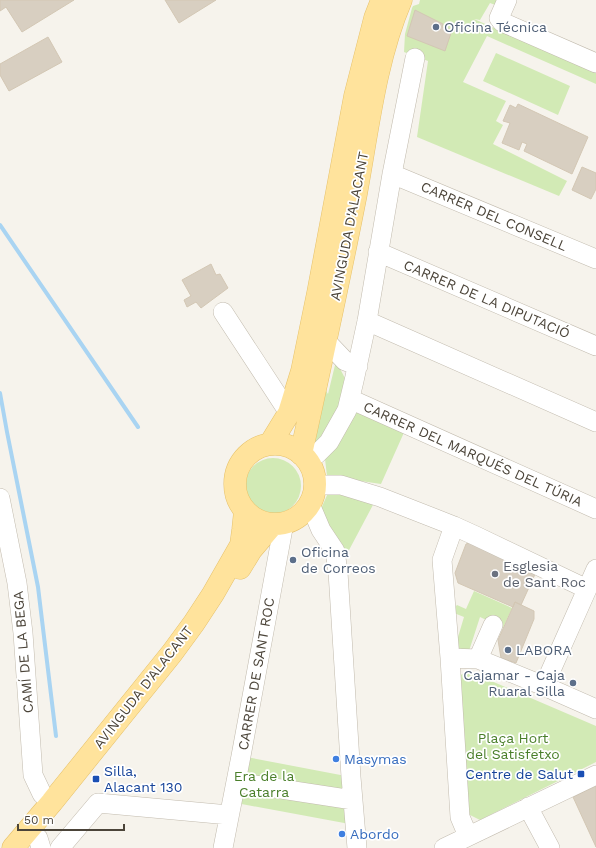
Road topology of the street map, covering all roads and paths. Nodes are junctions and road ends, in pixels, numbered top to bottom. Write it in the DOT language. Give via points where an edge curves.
graph roads {
  1 [pos="382,0"];
  2 [pos="401,0"];
  3 [pos="507,0"];
  4 [pos="415,58"];
  5 [pos="596,63"];
  6 [pos="392,174"];
  7 [pos="378,252"];
  8 [pos="596,259"];
  9 [pos="223,312"];
  10 [pos="367,321"];
  11 [pos="326,341"];
  12 [pos="596,346"];
  13 [pos="358,366"];
  14 [pos="350,399"];
  15 [pos="289,413"];
  16 [pos="596,422"];
  17 [pos="270,444"];
  18 [pos="303,456"];
  19 [pos="312,494"];
  20 [pos="1,508"];
  21 [pos="596,509"];
  22 [pos="245,511"];
  23 [pos="279,524"];
  24 [pos="454,526"];
  25 [pos="596,569"];
  26 [pos="587,589"];
  27 [pos="493,625"];
  28 [pos="450,658"];
  29 [pos="478,660"];
  30 [pos="544,686"];
  31 [pos="596,709"];
  32 [pos="596,774"];
  33 [pos="236,782"];
  34 [pos="353,800"];
  35 [pos="52,802"];
  36 [pos="528,808"];
  37 [pos="230,815"];
  38 [pos="468,836"];
  39 [pos="36,845"];
  40 [pos="12,848"];
  41 [pos="60,848"];
  42 [pos="223,848"];
  43 [pos="356,848"];
  44 [pos="444,848"];
  45 [pos="550,848"];
  1 -- 15 [label="main road, AVINGUDA D'ALACANT" via="375,18 356,96 318,293"];
  2 -- 11 [label="main road, AVINGUDA D'ALACANT" via="382,58"];
  3 -- 5 [label="street" via="499,18 502,22"];
  4 -- 6 [label="street"];
  6 -- 7 [label="street"];
  6 -- 8 [label="street, CARRER DEL CONSELL"];
  7 -- 10 [label="street"];
  7 -- 12 [label="street, CARRER DE LA DIPUTACIÓ"];
  9 -- 15 [label="street"];
  10 -- 13 [label="street"];
  10 -- 16 [label="street"];
  11 -- 13 [label="street" via="345,361"];
  11 -- 18 [label="main road, AVINGUDA D'ALACANT"];
  13 -- 14 [label="street"];
  14 -- 18 [label="street" via="330,442 317,454"];
  14 -- 21 [label="street, CARRER DEL MARQUÉS DEL TÚRIA"];
  15 -- 17 [label="main road, AVINGUDA D'ALACANT"];
  17 -- 18 [label="main road" via="292,448"];
  17 -- 22 [label="main road" via="247,455 235,476 238,501"];
  18 -- 19 [label="main road" via="314,476"];
  19 -- 23 [label="main road" via="303,513"];
  19 -- 24 [label="street" via="340,485 380,497"];
  19 -- 34 [label="street" via="321,530 334,551 338,572"];
  20 -- 35 [label="street, CAMÍ DE LA BEGA" via="21,611 33,775 42,794"];
  22 -- 23 [label="main road" via="263,523"];
  22 -- 35 [label="main road, AVINGUDA D'ALACANT" via="241,545 194,623"];
  23 -- 33 [label="street, CARRER DE SANT ROC"];
  23 -- 39 [label="main road, AVINGUDA D'ALACANT" via="251,550 196,641"];
  24 -- 26 [label="street"];
  24 -- 28 [label="street" via="442,560"];
  25 -- 26 [label="street"];
  26 -- 30 [label="street"];
  27 -- 29 [label="street"];
  28 -- 29 [label="street"];
  28 -- 38 [label="street" via="460,817"];
  29 -- 30 [label="street"];
  30 -- 31 [label="street"];
  32 -- 36 [label="street"];
  33 -- 34 [label="street"];
  33 -- 37 [label="street, CARRER DE SANT ROC"];
  34 -- 43 [label="street"];
  35 -- 40 [label="main road, AVINGUDA D'ALACANT"];
  36 -- 38 [label="street"];
  36 -- 45 [label="street"];
  37 -- 41 [label="street" via="98,803"];
  37 -- 42 [label="street, CARRER DE SANT ROC"];
  38 -- 44 [label="street"];
}
